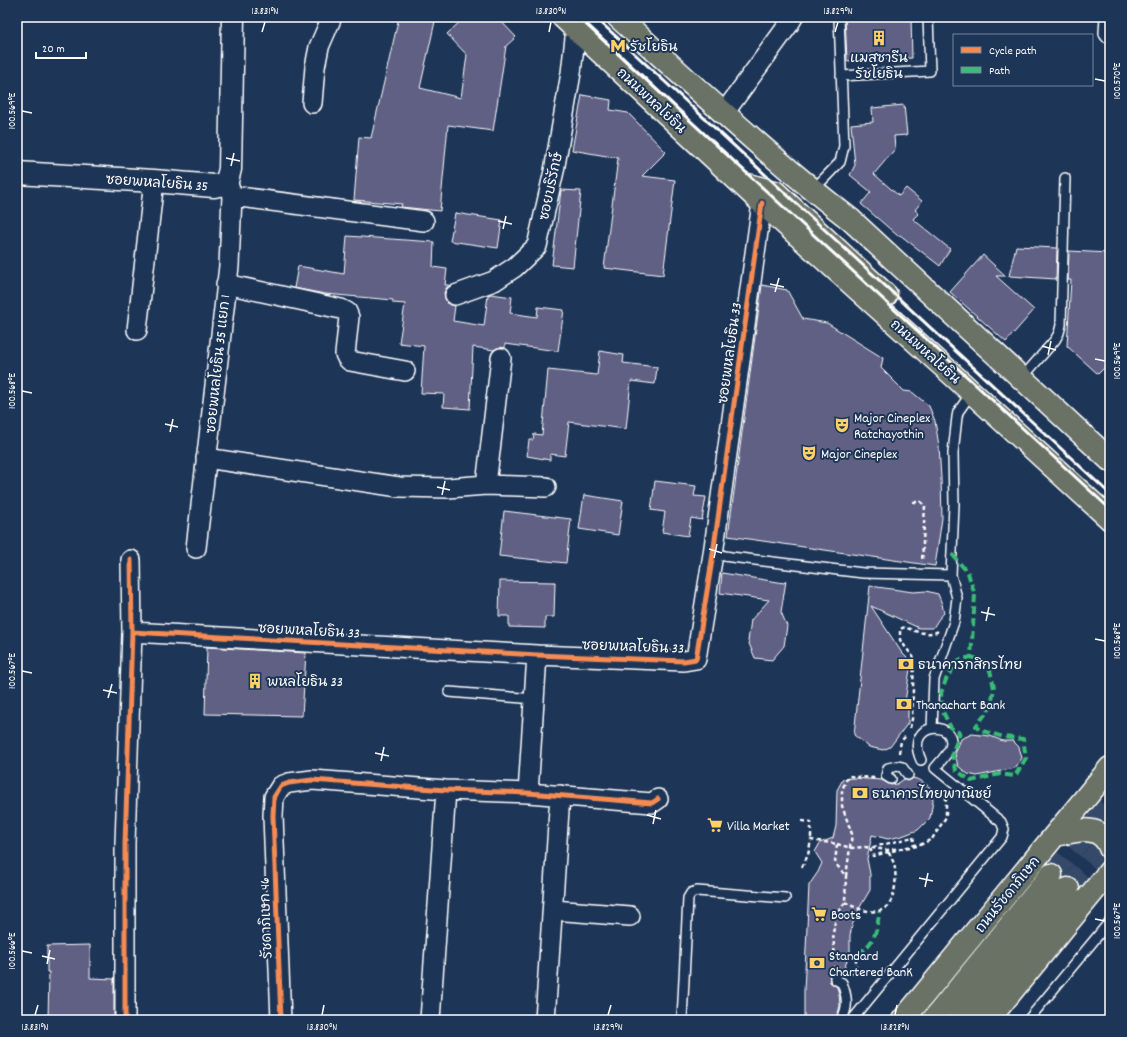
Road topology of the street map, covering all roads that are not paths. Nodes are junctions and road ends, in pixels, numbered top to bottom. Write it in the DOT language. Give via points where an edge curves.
graph roads {
  1 [pos="233,17"];
  2 [pos="332,17"];
  3 [pos="618,17"];
  4 [pos="793,17"];
  5 [pos="839,17"];
  6 [pos="928,17"];
  7 [pos="570,23"];
  8 [pos="841,76"];
  9 [pos="312,103"];
  10 [pos="724,113"];
  11 [pos="787,168"];
  12 [pos="17,173"];
  13 [pos="1065,178"];
  14 [pos="154,181"];
  15 [pos="742,183"];
  16 [pos="229,189"];
  17 [pos="813,191"];
  18 [pos="762,203"];
  19 [pos="424,221"];
  20 [pos="226,284"];
  21 [pos="455,295"];
  22 [pos="906,300"];
  23 [pos="137,330"];
  24 [pos="501,358"];
  25 [pos="405,371"];
  26 [pos="1022,378"];
  27 [pos="972,392"];
  28 [pos="206,458"];
  29 [pos="1110,460"];
  30 [pos="1110,478"];
  31 [pos="486,485"];
  32 [pos="546,487"];
  33 [pos="1110,502"];
  34 [pos="1110,519"];
  35 [pos="196,548"];
  36 [pos="713,554"];
  37 [pos="131,560"];
  38 [pos="951,575"];
  39 [pos="132,632"];
  40 [pos="537,655"];
  41 [pos="449,692"];
  42 [pos="535,699"];
  43 [pos="932,728"];
  44 [pos="921,760"];
  45 [pos="1110,768"];
  46 [pos="908,774"];
  47 [pos="891,779"];
  48 [pos="446,790"];
  49 [pos="528,793"];
  50 [pos="560,795"];
  51 [pos="658,799"];
  52 [pos="1055,834"];
  53 [pos="1110,848"];
  54 [pos="1109,868"];
  55 [pos="1051,875"];
  56 [pos="1068,889"];
  57 [pos="785,898"];
  58 [pos="552,910"];
  59 [pos="630,916"];
  60 [pos="1110,921"];
  61 [pos="835,972"];
  62 [pos="125,1020"];
  63 [pos="281,1020"];
  64 [pos="430,1020"];
  65 [pos="545,1020"];
  66 [pos="682,1020"];
  67 [pos="841,1020"];
  68 [pos="852,1020"];
  69 [pos="904,1020"];
  70 [pos="933,1020"];
  71 [pos="961,1020"];
  72 [pos="988,1020"];
  73 [pos="1028,1020"];
  1 -- 16 [label="street, ซอยพหลโยธิน 35"];
  2 -- 9 [label="street" via="319,48"];
  3 -- 10 [label="main road, ถนนพหลโยธิน"];
  4 -- 10 [label="street"];
  5 -- 8 [label="lane"];
  6 -- 8 [label="lane" via="930,71"];
  7 -- 15 [label="main road, ถนนพหลโยธิน"];
  7 -- 21 [label="street, ซอยบริรักษ์" via="571,73 554,171 537,246 515,267 494,281"];
  8 -- 17 [label="lane" via="844,146 840,162"];
  10 -- 11 [label="main road, ถนนพหลโยธิน"];
  11 -- 17 [label="main road, ถนนพหลโยธิน"];
  11 -- 22 [label="main road, ถนนพหลโยธิน" via="801,192 867,250"];
  12 -- 14 [label="street, ซอยพหลโยธิน 35"];
  13 -- 26 [label="lane" via="1061,325 1055,340"];
  14 -- 16 [label="street, ซอยพหลโยธิน 35" via="214,186 223,184"];
  14 -- 23 [label="street"];
  15 -- 18 [label="main road, ถนนพหลโยธิน"];
  15 -- 22 [label="main road, ถนนพหลโยธิน" via="775,192"];
  16 -- 19 [label="street"];
  16 -- 20 [label="street, ซอยพหลโยธิน 35 แยก 1" via="229,266"];
  17 -- 26 [label="main road, ถนนพหลโยธิน" via="851,220"];
  18 -- 27 [label="main road, ถนนพหลโยธิน"];
  18 -- 36 [label="street, ซอยพหลโยธิน 33"];
  20 -- 25 [label="street" via="341,309 350,317 346,358 350,361"];
  20 -- 28 [label="street, ซอยพหลโยธิน 35 แยก 1"];
  22 -- 30 [label="main road, ถนนพหลโยธิน"];
  22 -- 33 [label="main road, ถนนพหลโยธิน"];
  24 -- 31 [label="street"];
  26 -- 29 [label="main road, ถนนพหลโยธิน"];
  27 -- 34 [label="main road, ถนนพหลโยธิน"];
  27 -- 38 [label="lane" via="958,412 953,446"];
  28 -- 31 [label="street" via="399,488"];
  28 -- 35 [label="street, ซอยพหลโยธิน 35 แยก 1"];
  31 -- 32 [label="street"];
  36 -- 38 [label="lane" via="863,573"];
  36 -- 40 [label="street, ซอยพหลโยธิน 33" via="696,659 684,661"];
  37 -- 39 [label="street"];
  38 -- 43 [label="lane" via="957,598 954,622 934,679"];
  39 -- 40 [label="street, ซอยพหลโยธิน 33"];
  39 -- 62 [label="street" via="125,844"];
  40 -- 42 [label="street"];
  41 -- 42 [label="lane"];
  42 -- 49 [label="street"];
  43 -- 44 [label="lane" via="924,731 919,741 918,752"];
  43 -- 68 [label="lane" via="940,728 946,732 951,742 948,752 935,768 1001,822 1004,829 1002,837"];
  45 -- 52 [label="main road, ถนนรัชดาภิเษก"];
  46 -- 47 [label="lane" via="902,767 888,768 886,776"];
  48 -- 49 [label="street, รัชดาภิเษก 46"];
  48 -- 63 [label="street, รัชดาภิเษก 46" via="312,780 281,786 274,797 273,816"];
  48 -- 64 [label="street"];
  49 -- 50 [label="street, รัชดาภิเษก 46"];
  50 -- 51 [label="street, รัชดาภิเษก 46" via="652,802"];
  50 -- 58 [label="street"];
  52 -- 53 [label="main road" via="1090,830 1104,837"];
  52 -- 69 [label="main road, ถนนรัชดาภิเษก"];
  54 -- 72 [label="main road"];
  55 -- 70 [label="main road, ถนนรัชดาภิเษก"];
  56 -- 71 [label="main road"];
  57 -- 66 [label="lane" via="697,891 691,893 688,898"];
  58 -- 59 [label="street"];
  58 -- 65 [label="street"];
  60 -- 73 [label="lane"];
  61 -- 67 [label="lane" via="835,979 842,983 847,997"];
}
